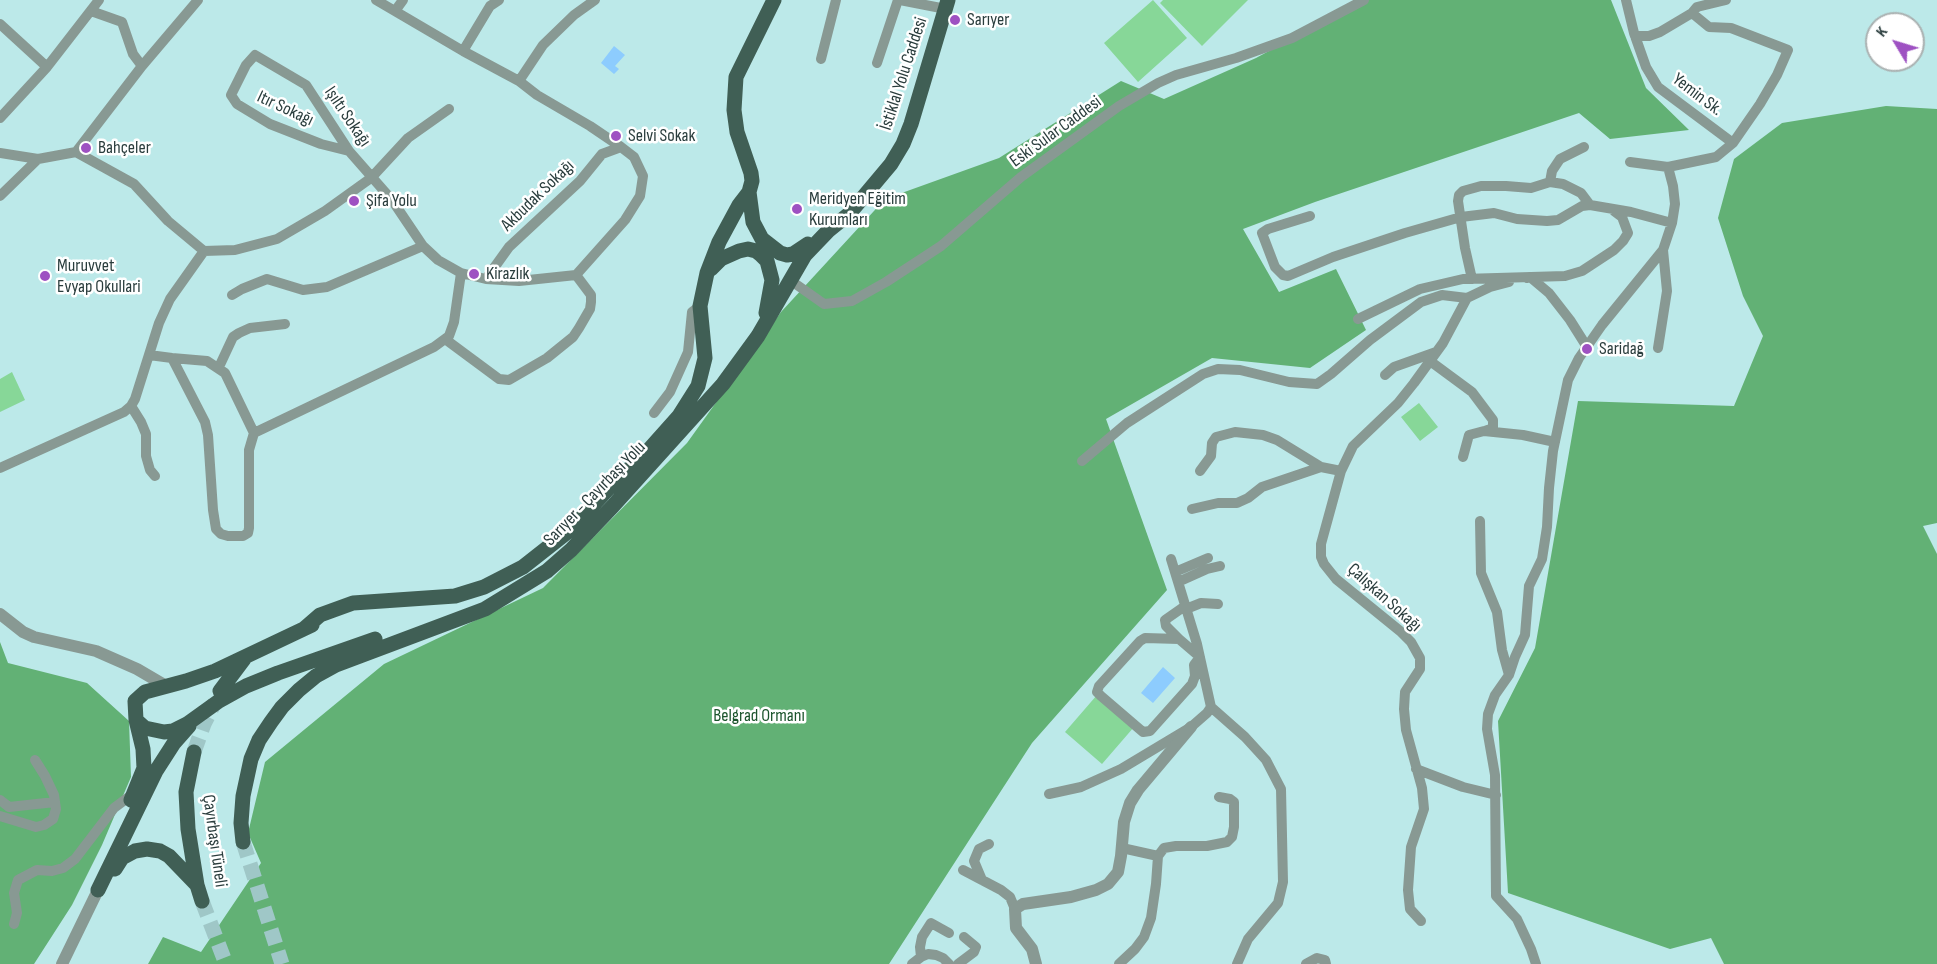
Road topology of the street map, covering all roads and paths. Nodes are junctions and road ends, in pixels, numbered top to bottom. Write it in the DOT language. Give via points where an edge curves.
graph roads {
  1 [pos="99,0"];
  2 [pos="198,0"];
  3 [pos="376,0"];
  4 [pos="403,0"];
  5 [pos="499,0"];
  6 [pos="774,0"];
  7 [pos="836,0"];
  8 [pos="899,0"];
  9 [pos="1364,0"];
  10 [pos="1626,0"];
  11 [pos="1726,0"];
  12 [pos="587,2"];
  13 [pos="947,4"];
  14 [pos="91,11"];
  15 [pos="395,11"];
  16 [pos="1692,13"];
  17 [pos="0,24"];
  18 [pos="1635,36"];
  19 [pos="463,51"];
  20 [pos="262,59"];
  21 [pos="821,59"];
  22 [pos="877,63"];
  23 [pos="142,66"];
  24 [pos="47,67"];
  25 [pos="519,81"];
  26 [pos="449,109"];
  27 [pos="0,118"];
  28 [pos="1733,143"];
  29 [pos="621,147"];
  30 [pos="1584,147"];
  31 [pos="349,151"];
  32 [pos="76,152"];
  33 [pos="0,153"];
  34 [pos="38,159"];
  35 [pos="1630,162"];
  36 [pos="1668,167"];
  37 [pos="371,178"];
  38 [pos="1550,182"];
  39 [pos="749,192"];
  40 [pos="0,196"];
  41 [pos="1590,205"];
  42 [pos="1613,210"];
  43 [pos="1310,216"];
  44 [pos="1461,218"];
  45 [pos="1672,223"];
  46 [pos="828,231"];
  47 [pos="423,246"];
  48 [pos="1663,250"];
  49 [pos="204,251"];
  50 [pos="461,273"];
  51 [pos="707,273"];
  52 [pos="576,275"];
  53 [pos="1530,277"];
  54 [pos="486,279"];
  55 [pos="1472,279"];
  56 [pos="790,280"];
  57 [pos="232,295"];
  58 [pos="1467,298"];
  59 [pos="700,306"];
  60 [pos="1358,319"];
  61 [pos="285,324"];
  62 [pos="764,324"];
  63 [pos="445,339"];
  64 [pos="1587,347"];
  65 [pos="1658,348"];
  66 [pos="148,355"];
  67 [pos="1433,357"];
  68 [pos="172,358"];
  69 [pos="219,367"];
  70 [pos="1385,375"];
  71 [pos="130,406"];
  72 [pos="654,413"];
  73 [pos="1484,431"];
  74 [pos="254,433"];
  75 [pos="1555,442"];
  76 [pos="1463,457"];
  77 [pos="1082,461"];
  78 [pos="1320,467"];
  79 [pos="0,468"];
  80 [pos="1200,471"];
  81 [pos="1341,471"];
  82 [pos="155,476"];
  83 [pos="1192,509"];
  84 [pos="1480,521"];
  85 [pos="1208,558"];
  86 [pos="1171,559"];
  87 [pos="1220,566"];
  88 [pos="1176,577"];
  89 [pos="1218,604"];
  90 [pos="1186,607"];
  91 [pos="0,614"];
  92 [pos="434,627"];
  93 [pos="1179,639"];
  94 [pos="246,657"];
  95 [pos="1200,657"];
  96 [pos="1509,675"];
  97 [pos="166,686"];
  98 [pos="220,691"];
  99 [pos="1211,707"];
  100 [pos="204,711"];
  101 [pos="136,720"];
  102 [pos="1191,727"];
  103 [pos="194,752"];
  104 [pos="35,760"];
  105 [pos="1416,769"];
  106 [pos="134,793"];
  107 [pos="1049,794"];
  108 [pos="1496,795"];
  109 [pos="1219,797"];
  110 [pos="0,800"];
  111 [pos="55,802"];
  112 [pos="0,816"];
  113 [pos="243,842"];
  114 [pos="989,844"];
  115 [pos="1122,848"];
  116 [pos="1158,856"];
  117 [pos="963,870"];
  118 [pos="982,880"];
  119 [pos="197,885"];
  120 [pos="98,890"];
  121 [pos="202,901"];
  122 [pos="1015,909"];
  123 [pos="1421,921"];
  124 [pos="14,924"];
  125 [pos="949,933"];
  126 [pos="964,937"];
  127 [pos="916,960"];
  128 [pos="62,964"];
  129 [pos="949,964"];
  130 [pos="958,964"];
  131 [pos="1036,964"];
  132 [pos="1119,964"];
  133 [pos="1237,964"];
  134 [pos="1306,964"];
  135 [pos="1326,964"];
  136 [pos="1536,964"];
  1 -- 14 [label="street"];
  2 -- 23 [label="street"];
  3 -- 15 [label="street"];
  4 -- 15 [label="street"];
  5 -- 19 [label="street" via="490,6"];
  6 -- 39 [label="main road" via="736,77 734,110 751,173"];
  7 -- 21 [label="street"];
  8 -- 13 [label="street"];
  8 -- 22 [label="street"];
  9 -- 56 [label="street, Eski Sular Caddesi" via="1292,38 1158,83 1119,106 1021,177 940,246 852,301 824,304"];
  10 -- 18 [label="street, Yemin Sk."];
  11 -- 16 [label="street" via="1697,7"];
  12 -- 25 [label="street" via="543,45"];
  13 -- 46 [label="main road, İstiklal Yolu Caddesi" via="903,144 849,214"];
  14 -- 23 [label="street" via="122,22 133,54"];
  14 -- 24 [label="street"];
  15 -- 19 [label="street"];
  16 -- 18 [label="street" via="1660,32"];
  16 -- 28 [label="street" via="1709,27 1731,28 1788,50 1760,104"];
  17 -- 24 [label="street"];
  18 -- 28 [label="street, Yemin Sk." via="1646,68 1658,87"];
  19 -- 25 [label="street"];
  20 -- 31 [label="street, Işıltı Sokağı" via="306,85"];
  20 -- 31 [label="street, Itır Sokağı" via="255,55 241,73 231,95 237,104 270,124"];
  23 -- 32 [label="street"];
  24 -- 27 [label="street"];
  25 -- 29 [label="street"];
  26 -- 37 [label="street" via="408,138"];
  28 -- 36 [label="street" via="1716,157"];
  29 -- 52 [label="street" via="634,157 643,176 640,196 626,220"];
  29 -- 54 [label="street, Akbudak Sokağı" via="602,154 580,181 509,247"];
  30 -- 38 [label="street" via="1560,159"];
  31 -- 37 [label="street, Işıltı Sokağı"];
  32 -- 34 [label="street"];
  32 -- 49 [label="street" via="134,184 168,221"];
  33 -- 34 [label="street"];
  34 -- 40 [label="street"];
  35 -- 36 [label="street"];
  36 -- 45 [label="street" via="1673,186"];
  37 -- 47 [label="street, Işıltı Sokağı" via="392,200"];
  37 -- 49 [label="street" via="277,239 235,249"];
  38 -- 41 [label="street" via="1581,193"];
  38 -- 44 [label="street" via="1531,188 1481,186 1463,192 1458,201"];
  39 -- 46 [label="main road" via="756,231 780,253 793,254"];
  39 -- 51 [label="main road" via="719,242"];
  41 -- 42 [label="street"];
  41 -- 44 [label="street" via="1546,221 1494,213"];
  42 -- 45 [label="street"];
  42 -- 53 [label="street" via="1622,217 1628,233 1614,250 1565,276"];
  43 -- 44 [label="street" via="1262,233 1282,275 1405,232"];
  44 -- 55 [label="street"];
  45 -- 48 [label="street"];
  46 -- 56 [label="main road, Sarıyer - Çayırbaşı Yolu" via="805,255"];
  47 -- 50 [label="street, Işıltı Sokağı"];
  47 -- 57 [label="street" via="327,287 303,290 267,279"];
  48 -- 64 [label="street"];
  48 -- 65 [label="street" via="1667,291"];
  49 -- 66 [label="street" via="170,299"];
  50 -- 54 [label="street, Işıltı Sokağı"];
  50 -- 63 [label="street" via="454,322"];
  51 -- 59 [label="main road"];
  51 -- 62 [label="main road" via="731,253 748,249 761,255 767,261 772,280"];
  52 -- 54 [label="street, Işıltı Sokağı" via="519,281"];
  52 -- 63 [label="street" via="591,295 590,309 579,328 547,358 509,380 499,379"];
  53 -- 55 [label="street"];
  53 -- 58 [label="street" via="1490,287"];
  53 -- 64 [label="street" via="1550,293"];
  55 -- 60 [label="street" via="1420,289"];
  56 -- 62 [label="main road, Sarıyer - Çayırbaşı Yolu"];
  58 -- 67 [label="street"];
  58 -- 77 [label="street" via="1442,296 1421,302 1317,384 1289,382 1240,370 1218,369 1203,374 1127,423"];
  59 -- 72 [label="street" via="692,312 688,352 670,392"];
  59 -- 94 [label="main road" via="705,358 698,386 679,416 570,530 523,567 484,587 455,596 374,601 304,628"];
  61 -- 69 [label="street" via="239,333 233,337"];
  62 -- 92 [label="main road, Sarıyer - Çayırbaşı Yolu" via="723,384 572,550 503,599"];
  63 -- 74 [label="street"];
  64 -- 75 [label="street" via="1568,380"];
  66 -- 68 [label="street"];
  66 -- 71 [label="street"];
  67 -- 70 [label="street" via="1394,367"];
  67 -- 73 [label="street" via="1472,392 1492,420 1492,428"];
  67 -- 81 [label="street" via="1398,403 1353,446"];
  68 -- 69 [label="street" via="207,361"];
  68 -- 74 [label="street" via="205,422 213,510 216,530 221,534 248,533 249,450"];
  69 -- 74 [label="street"];
  71 -- 79 [label="street"];
  71 -- 82 [label="street" via="146,434 146,456"];
  73 -- 75 [label="street"];
  73 -- 76 [label="street" via="1469,435"];
  75 -- 96 [label="street" via="1542,559 1529,586 1525,635"];
  78 -- 80 [label="street" via="1277,440 1235,432 1216,437 1211,456"];
  78 -- 81 [label="street"];
  78 -- 83 [label="street" via="1262,487 1237,503"];
  81 -- 105 [label="street, Çalışkan Sokağı" via="1322,538 1321,557 1345,588 1392,624 1417,652 1420,663 1406,692 1404,709"];
  84 -- 96 [label="street" via="1481,573 1497,612"];
  85 -- 88 [label="street"];
  86 -- 88 [label="street"];
  87 -- 88 [label="street"];
  88 -- 90 [label="street"];
  89 -- 90 [label="street"];
  90 -- 93 [label="street" via="1164,620"];
  90 -- 95 [label="street"];
  91 -- 97 [label="street" via="22,632 96,651"];
  92 -- 100 [label="main road" via="399,631 278,673 246,686"];
  92 -- 113 [label="main road, Sarıyer - Çayırbaşı Yolu" via="336,665 316,676 282,707 259,740 247,772 241,823"];
  93 -- 95 [label="street"];
  93 -- 95 [label="street" via="1140,641 1097,692 1138,729 1150,731 1192,684 1194,665"];
  94 -- 97 [label="main road"];
  94 -- 98 [label="main road"];
  95 -- 99 [label="street"];
  96 -- 108 [label="street" via="1488,714"];
  97 -- 101 [label="main road" via="140,695 134,707"];
  99 -- 102 [label="street"];
  99 -- 133 [label="street" via="1266,760 1281,789 1283,882 1278,903 1248,939"];
  100 -- 101 [label="main road" via="173,731 145,728"];
  100 -- 120 [label="main road" via="174,743 156,771"];
  101 -- 106 [label="main road" via="144,768"];
  102 -- 107 [label="street" via="1121,769 1081,787"];
  102 -- 115 [label="street" via="1130,803"];
  103 -- 119 [label="main road, Çayırbaşı Tüneli" via="186,792"];
  104 -- 111 [label="street"];
  105 -- 108 [label="street" via="1463,788"];
  105 -- 123 [label="street" via="1424,809 1411,847 1408,890 1410,909"];
  106 -- 120 [label="main road" via="107,857"];
  106 -- 124 [label="street" via="114,808 75,859 52,871 37,870 18,879"];
  108 -- 136 [label="street" via="1496,896 1517,919"];
  109 -- 116 [label="street" via="1234,802 1234,827 1227,842 1164,848"];
  110 -- 111 [label="street" via="9,807"];
  111 -- 112 [label="street" via="53,819 44,825 36,827"];
  114 -- 118 [label="street" via="979,849 974,861"];
  115 -- 116 [label="street"];
  115 -- 122 [label="street" via="1118,872 1108,884 1095,891 1023,904"];
  116 -- 132 [label="street" via="1151,918 1140,943"];
  117 -- 118 [label="street"];
  118 -- 122 [label="street" via="1010,897"];
  119 -- 120 [label="main road" via="168,856 147,849 122,858"];
  119 -- 121 [label="main road, Çayırbaşı Tüneli"];
  120 -- 128 [label="street"];
  122 -- 131 [label="street" via="1016,928 1032,949"];
  125 -- 127 [label="street" via="931,923 922,937"];
  126 -- 130 [label="street" via="976,947"];
  127 -- 129 [label="street" via="936,955"];
  134 -- 135 [label="street" via="1317,958"];
}
